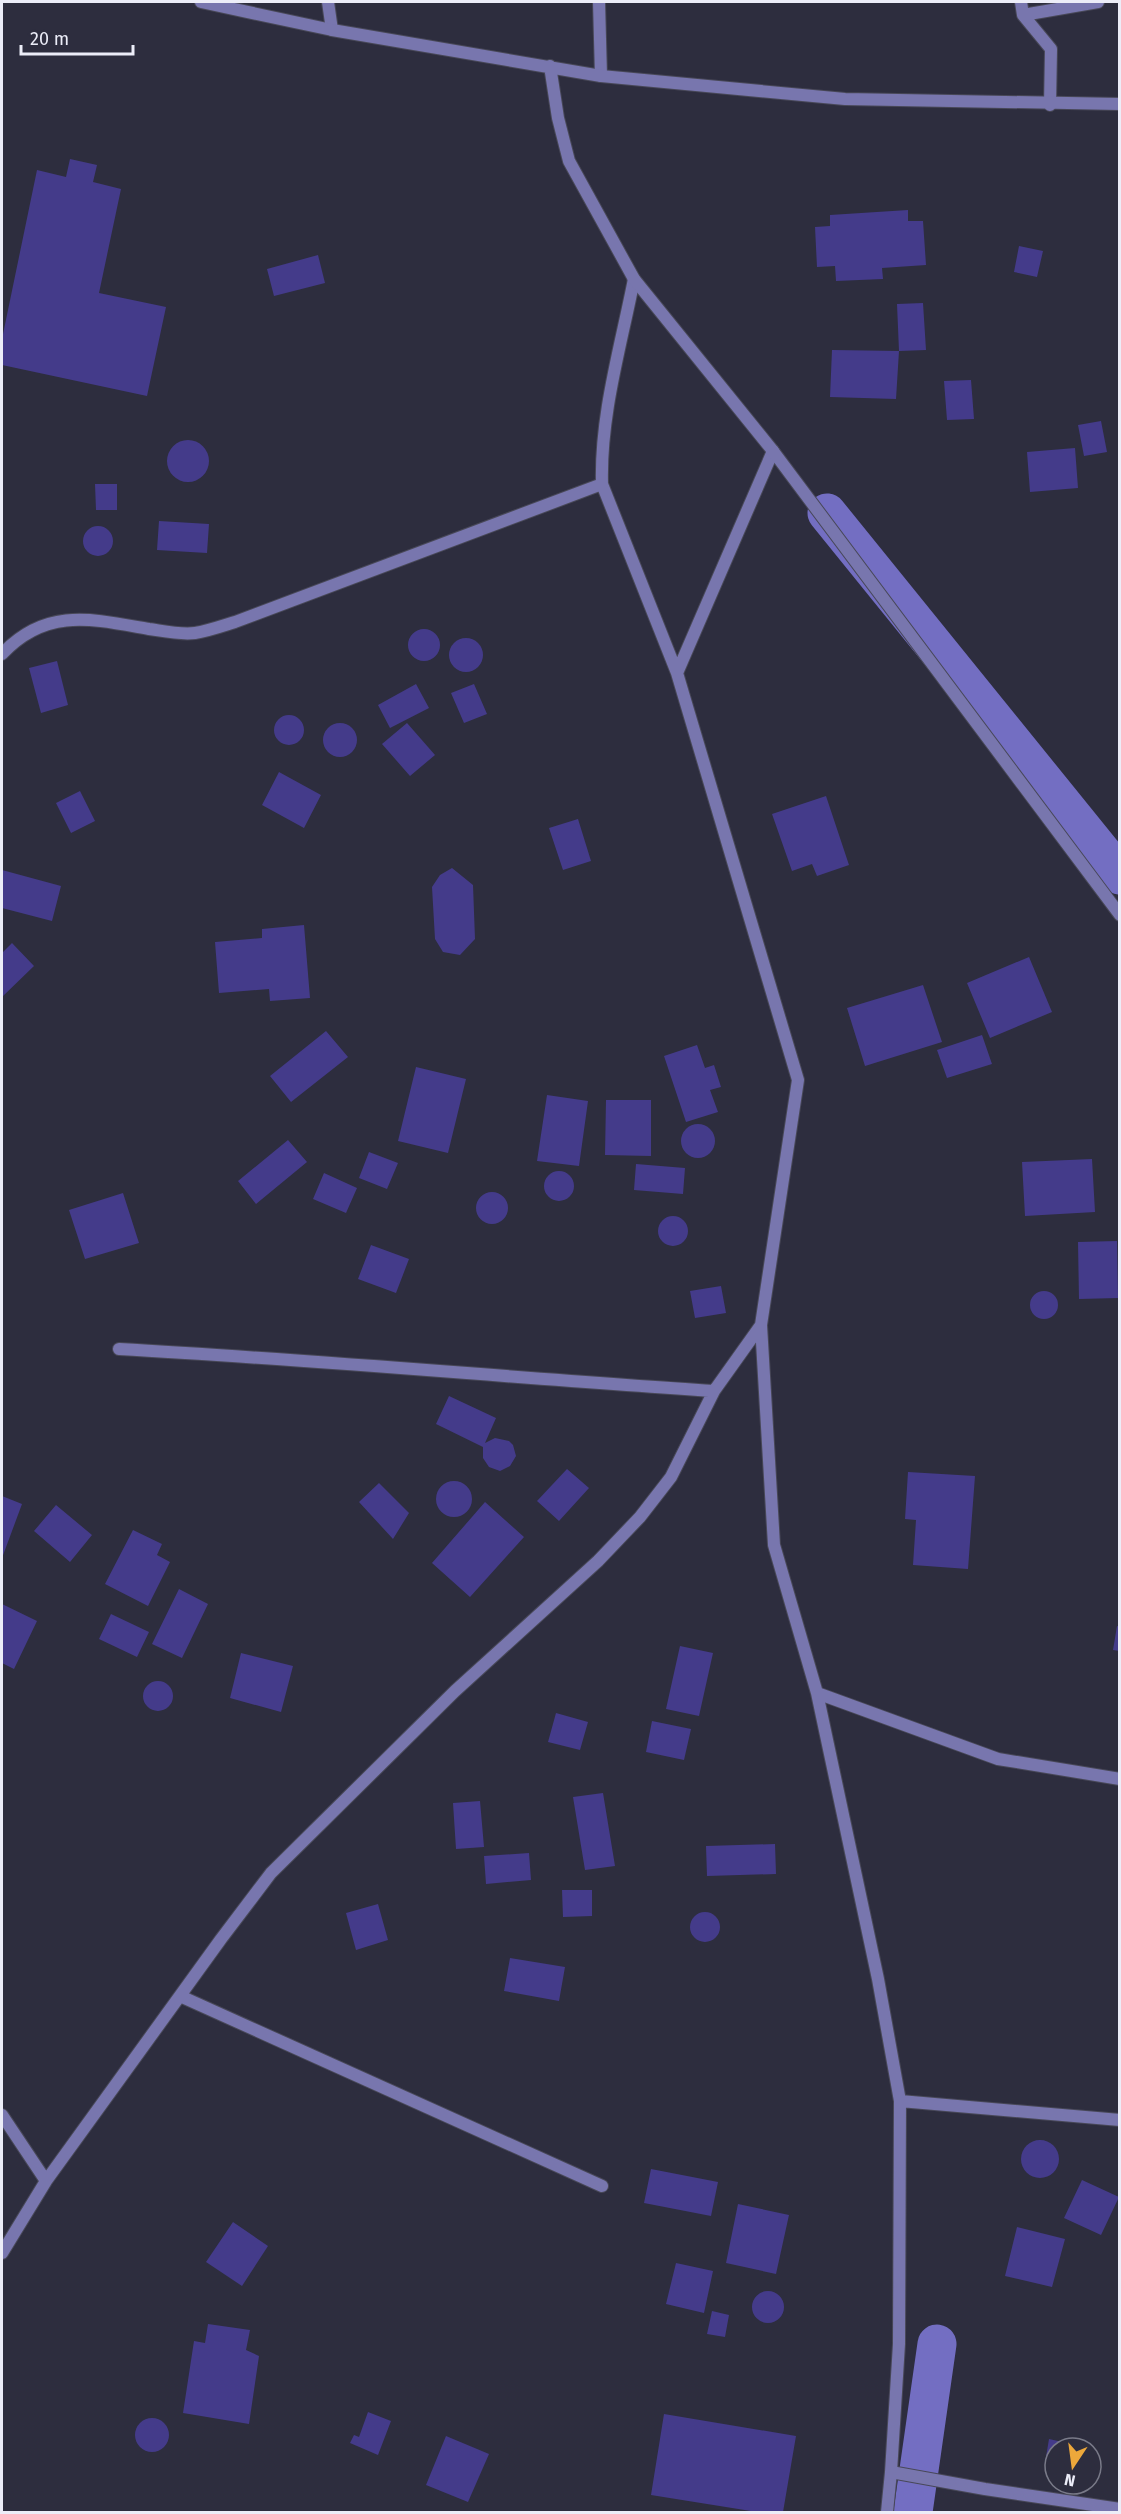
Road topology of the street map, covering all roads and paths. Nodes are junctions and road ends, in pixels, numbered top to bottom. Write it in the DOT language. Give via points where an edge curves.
graph roads {
  1 [pos="201,2"];
  2 [pos="328,2"];
  3 [pos="599,2"];
  4 [pos="1021,2"];
  5 [pos="1098,2"];
  6 [pos="1023,15"];
  7 [pos="332,30"];
  8 [pos="550,66"];
  9 [pos="601,75"];
  10 [pos="1119,104"];
  11 [pos="1050,105"];
  12 [pos="634,279"];
  13 [pos="773,451"];
  14 [pos="602,484"];
  15 [pos="2,654"];
  16 [pos="677,673"];
  17 [pos="1119,915"];
  18 [pos="761,1325"];
  19 [pos="118,1349"];
  20 [pos="714,1391"];
  21 [pos="817,1693"];
  22 [pos="1119,1779"];
  23 [pos="180,1996"];
  24 [pos="900,2101"];
  25 [pos="2,2115"];
  26 [pos="1119,2120"];
  27 [pos="46,2181"];
  28 [pos="602,2186"];
  29 [pos="2,2253"];
  30 [pos="891,2472"];
  31 [pos="1119,2509"];
  32 [pos="888,2512"];
  1 -- 7 [label="street"];
  2 -- 7 [label="street"];
  3 -- 9 [label="street"];
  4 -- 6 [label="street"];
  5 -- 6 [label="street"];
  6 -- 11 [label="street" via="1051,49"];
  7 -- 8 [label="street"];
  8 -- 9 [label="street"];
  8 -- 12 [label="street" via="569,161"];
  9 -- 11 [label="street" via="845,99"];
  10 -- 11 [label="street"];
  12 -- 13 [label="street"];
  12 -- 14 [label="street" via="605,421"];
  13 -- 16 [label="street"];
  13 -- 17 [label="street"];
  14 -- 15 [label="street" via="236,622 194,633 68,618 36,627"];
  14 -- 16 [label="street"];
  16 -- 18 [label="street" via="798,1080"];
  18 -- 20 [label="street"];
  18 -- 21 [label="street" via="774,1545"];
  19 -- 20 [label="street"];
  20 -- 23 [label="street" via="671,1477 640,1517 598,1561 455,1691 271,1873"];
  21 -- 22 [label="street" via="998,1759"];
  21 -- 24 [label="street"];
  23 -- 27 [label="street"];
  23 -- 28 [label="street"];
  24 -- 26 [label="street"];
  24 -- 30 [label="street" via="899,2344"];
  25 -- 27 [label="street"];
  27 -- 29 [label="street"];
  30 -- 31 [label="street"];
  30 -- 32 [label="street"];
}
